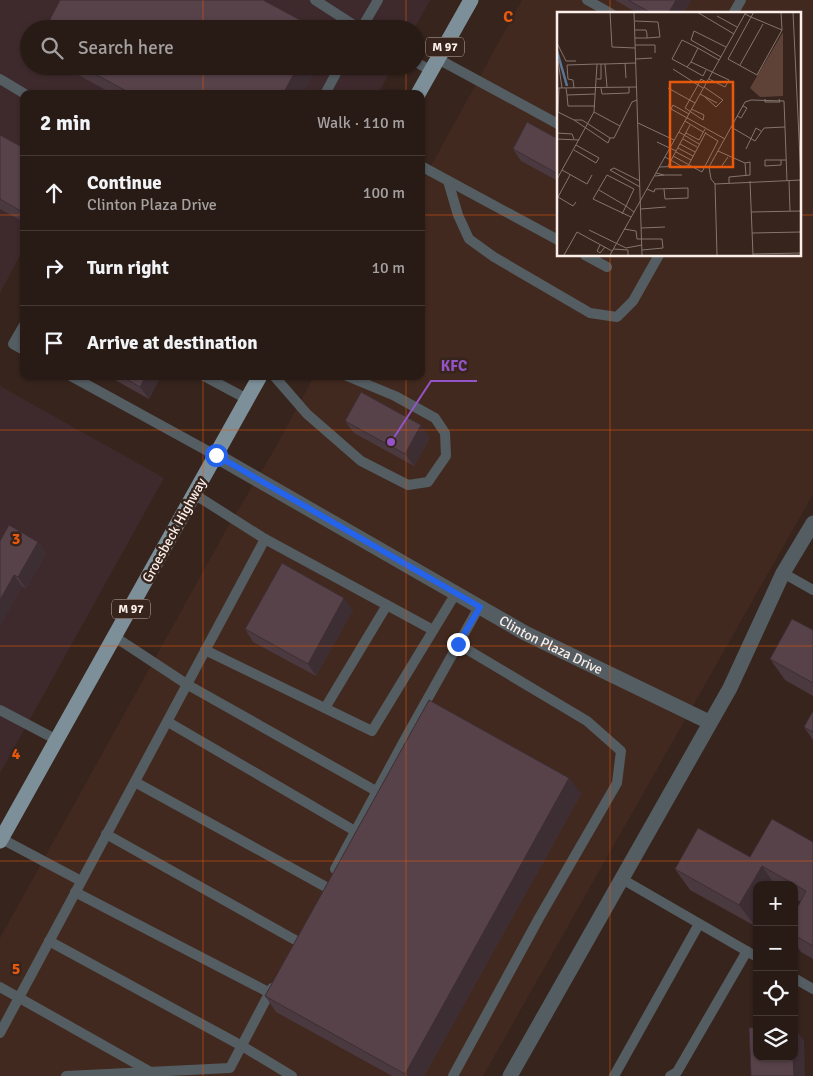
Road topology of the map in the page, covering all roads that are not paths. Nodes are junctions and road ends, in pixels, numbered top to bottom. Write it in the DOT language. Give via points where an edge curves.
graph roads {
  1 [pos="315,0"];
  2 [pos="378,0"];
  3 [pos="471,0"];
  4 [pos="587,0"];
  5 [pos="741,0"];
  6 [pos="608,12"];
  7 [pos="734,12"];
  8 [pos="346,20"];
  9 [pos="366,20"];
  10 [pos="425,63"];
  11 [pos="435,65"];
  12 [pos="335,75"];
  13 [pos="0,79"];
  14 [pos="327,90"];
  15 [pos="420,90"];
  16 [pos="20,92"];
  17 [pos="557,124"];
  18 [pos="425,168"];
  19 [pos="448,181"];
  20 [pos="557,239"];
  21 [pos="587,256"];
  22 [pos="657,256"];
  23 [pos="607,267"];
  24 [pos="20,332"];
  25 [pos="20,348"];
  26 [pos="78,380"];
  27 [pos="211,380"];
  28 [pos="258,380"];
  29 [pos="277,380"];
  30 [pos="357,380"];
  31 [pos="247,399"];
  32 [pos="216,455"];
  33 [pos="194,494"];
  34 [pos="813,523"];
  35 [pos="265,539"];
  36 [pos="783,573"];
  37 [pos="813,590"];
  38 [pos="456,593"];
  39 [pos="387,605"];
  40 [pos="480,607"];
  41 [pos="433,630"];
  42 [pos="115,638"];
  43 [pos="458,644"];
  44 [pos="205,650"];
  45 [pos="188,685"];
  46 [pos="326,708"];
  47 [pos="0,710"];
  48 [pos="168,722"];
  49 [pos="710,722"];
  50 [pos="57,740"];
  51 [pos="135,782"];
  52 [pos="376,792"];
  53 [pos="355,831"];
  54 [pos="106,834"];
  55 [pos="0,839"];
  56 [pos="622,879"];
  57 [pos="81,881"];
  58 [pos="75,892"];
  59 [pos="699,924"];
  60 [pos="49,941"];
  61 [pos="297,941"];
  62 [pos="752,954"];
  63 [pos="279,976"];
  64 [pos="798,980"];
  65 [pos="0,987"];
  66 [pos="813,989"];
  67 [pos="270,993"];
  68 [pos="19,997"];
  69 [pos="0,1033"];
  70 [pos="242,1046"];
  71 [pos="150,1072"];
  72 [pos="66,1076"];
  73 [pos="292,1076"];
  74 [pos="453,1076"];
  75 [pos="510,1076"];
  76 [pos="614,1076"];
  77 [pos="670,1076"];
  1 -- 8 [label="lane"];
  2 -- 9 [label="lane"];
  3 -- 11 [label="main road, M 97"];
  4 -- 6 [label="lane"];
  5 -- 7 [label="lane"];
  10 -- 11 [label="lane"];
  11 -- 15 [label="main road, M 97"];
  11 -- 17 [label="lane"];
  12 -- 14 [label="lane"];
  13 -- 16 [label="lane"];
  18 -- 19 [label="lane"];
  19 -- 20 [label="lane"];
  19 -- 22 [label="lane" via="458,215 470,239 494,257 590,313 617,317 633,301"];
  21 -- 23 [label="lane"];
  24 -- 25 [label="lane" via="13,344"];
  26 -- 32 [label="lane"];
  27 -- 31 [label="lane"];
  28 -- 31 [label="main road, Groesbeck Highway / M 97"];
  29 -- 30 [label="lane" via="307,414 361,461 408,485 428,482 446,456 445,433 435,418"];
  31 -- 32 [label="main road, Groesbeck Highway / M 97"];
  32 -- 33 [label="main road, Groesbeck Highway / M 97"];
  32 -- 38 [label="street, Clinton Plaza Drive"];
  33 -- 35 [label="lane"];
  33 -- 42 [label="main road, Groesbeck Highway / M 97"];
  34 -- 36 [label="street"];
  35 -- 39 [label="lane"];
  35 -- 44 [label="lane"];
  36 -- 37 [label="lane"];
  36 -- 49 [label="street" via="730,688"];
  38 -- 40 [label="street, Clinton Plaza Drive"];
  38 -- 41 [label="lane"];
  39 -- 41 [label="lane"];
  39 -- 46 [label="lane"];
  40 -- 43 [label="lane"];
  40 -- 49 [label="street, Clinton Plaza Drive" via="525,633"];
  41 -- 46 [label="lane" via="372,730"];
  42 -- 45 [label="lane"];
  42 -- 50 [label="main road, Groesbeck Highway / M 97"];
  43 -- 52 [label="lane"];
  43 -- 74 [label="lane" via="587,721 622,751 617,783"];
  44 -- 45 [label="lane"];
  44 -- 46 [label="lane"];
  45 -- 48 [label="lane"];
  45 -- 52 [label="lane"];
  47 -- 50 [label="lane"];
  48 -- 51 [label="lane"];
  48 -- 53 [label="lane"];
  49 -- 56 [label="street"];
  50 -- 55 [label="main road, Groesbeck Highway / M 97"];
  51 -- 53 [label="lane" via="324,891"];
  51 -- 54 [label="lane"];
  52 -- 53 [label="lane"];
  54 -- 57 [label="lane"];
  54 -- 61 [label="lane"];
  55 -- 57 [label="lane"];
  56 -- 59 [label="lane"];
  56 -- 75 [label="street"];
  57 -- 58 [label="lane"];
  58 -- 60 [label="lane"];
  58 -- 67 [label="lane"];
  59 -- 62 [label="lane"];
  59 -- 76 [label="lane"];
  60 -- 68 [label="lane"];
  60 -- 70 [label="lane"];
  62 -- 77 [label="lane" via="677,1072"];
  63 -- 67 [label="lane"];
  64 -- 66 [label="lane"];
  65 -- 68 [label="lane"];
  67 -- 70 [label="lane"];
  68 -- 69 [label="lane"];
  68 -- 71 [label="lane"];
  70 -- 71 [label="lane" via="230,1068"];
  70 -- 73 [label="lane"];
  71 -- 72 [label="lane"];
}
